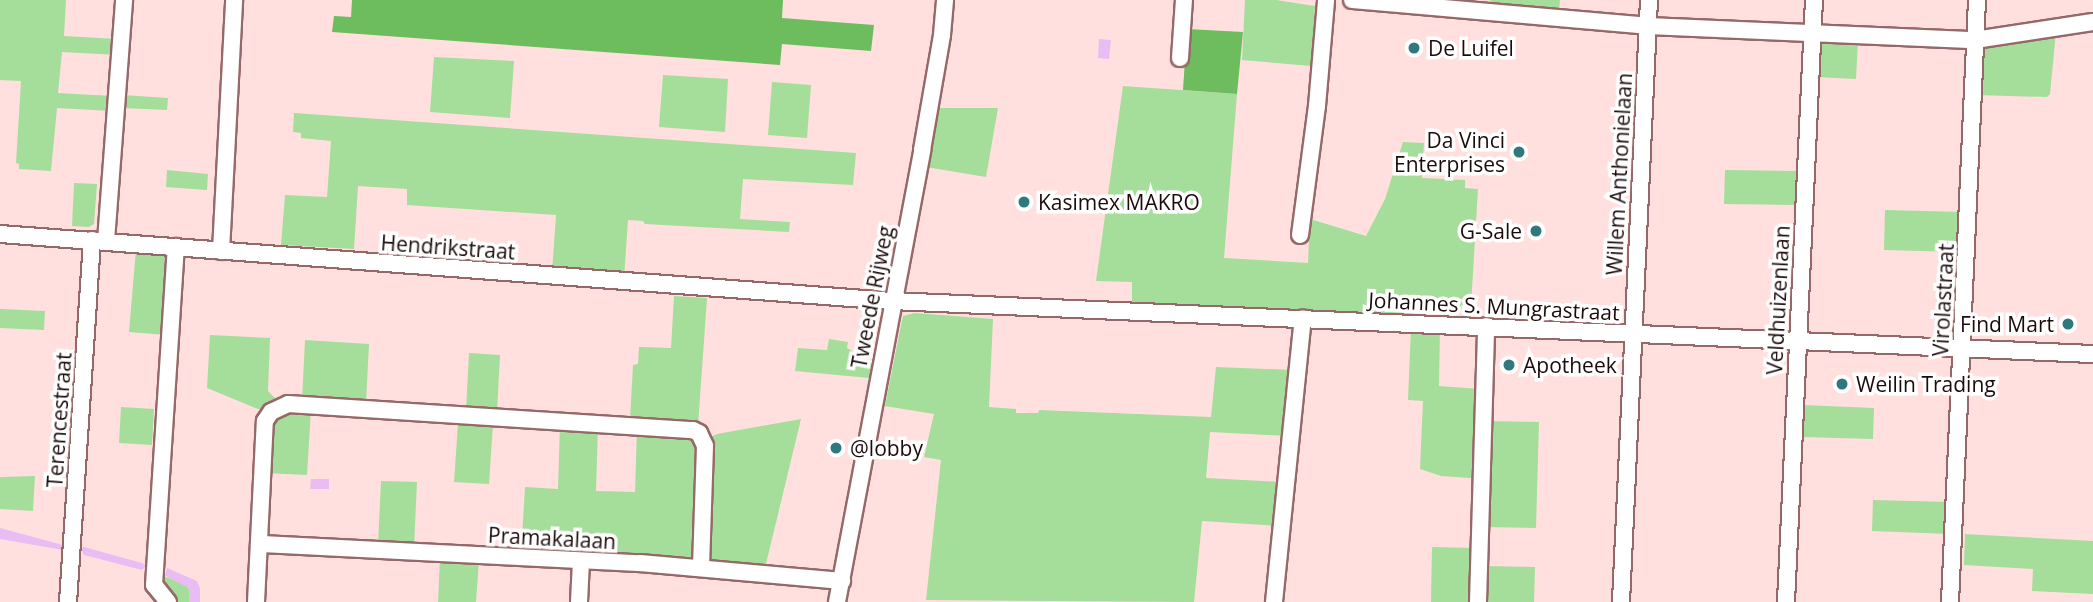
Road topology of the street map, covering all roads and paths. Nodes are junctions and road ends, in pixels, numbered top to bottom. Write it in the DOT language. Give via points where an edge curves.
graph roads {
  1 [pos="124,0"];
  2 [pos="234,0"];
  3 [pos="945,0"];
  4 [pos="1184,0"];
  5 [pos="1326,0"];
  6 [pos="1352,0"];
  7 [pos="1649,0"];
  8 [pos="1814,0"];
  9 [pos="1978,0"];
  10 [pos="1481,6"];
  11 [pos="2093,22"];
  12 [pos="1648,26"];
  13 [pos="1812,33"];
  14 [pos="1975,40"];
  15 [pos="1180,58"];
  16 [pos="0,234"];
  17 [pos="1300,236"];
  18 [pos="99,241"];
  19 [pos="176,247"];
  20 [pos="221,251"];
  21 [pos="892,301"];
  22 [pos="1303,318"];
  23 [pos="1486,326"];
  24 [pos="1632,333"];
  25 [pos="1797,340"];
  26 [pos="1962,348"];
  27 [pos="2093,354"];
  28 [pos="260,544"];
  29 [pos="581,561"];
  30 [pos="701,568"];
  31 [pos="842,581"];
  32 [pos="68,602"];
  33 [pos="168,602"];
  34 [pos="257,602"];
  35 [pos="579,602"];
  36 [pos="837,602"];
  37 [pos="1274,602"];
  38 [pos="1478,602"];
  39 [pos="1621,602"];
  40 [pos="1786,602"];
  41 [pos="1950,602"];
  1 -- 18 [label="street, Terencestraat"];
  2 -- 20 [label="street"];
  3 -- 21 [label="street, Tweede Rijweg"];
  4 -- 15 [label="street"];
  5 -- 17 [label="street"];
  6 -- 10 [label="street"];
  7 -- 12 [label="street, Willem Anthonielaan"];
  8 -- 13 [label="street, Veldhuizenlaan"];
  9 -- 14 [label="street, Virolastraat"];
  10 -- 12 [label="street"];
  11 -- 14 [label="street"];
  12 -- 13 [label="street"];
  12 -- 24 [label="street, Willem Anthonielaan"];
  13 -- 14 [label="street"];
  13 -- 25 [label="street, Veldhuizenlaan"];
  14 -- 26 [label="street, Virolastraat"];
  16 -- 18 [label="street, Hendrikstraat"];
  18 -- 19 [label="street, Hendrikstraat"];
  18 -- 32 [label="street, Terencestraat"];
  19 -- 20 [label="street, Hendrikstraat"];
  19 -- 33 [label="street" via="154,585"];
  20 -- 21 [label="street, Hendrikstraat"];
  21 -- 22 [label="street, Johannes S. Mungrastraat"];
  21 -- 31 [label="street, Tweede Rijweg"];
  22 -- 23 [label="street, Johannes S. Mungrastraat"];
  22 -- 37 [label="street"];
  23 -- 24 [label="street, Johannes S. Mungrastraat"];
  23 -- 38 [label="street"];
  24 -- 25 [label="street, Johannes S. Mungrastraat"];
  24 -- 39 [label="street, Willem Anthonielaan"];
  25 -- 26 [label="street, Johannes S. Mungrastraat"];
  25 -- 40 [label="street, Veldhuizenlaan"];
  26 -- 27 [label="street, Johannes S. Mungrastraat"];
  26 -- 41 [label="street, Virolastraat"];
  28 -- 29 [label="street, Pramakalaan"];
  28 -- 30 [label="street" via="265,421 282,405 302,405 693,430 705,446"];
  28 -- 34 [label="street"];
  29 -- 30 [label="street, Pramakalaan"];
  29 -- 35 [label="street"];
  30 -- 31 [label="street, Pramakalaan"];
  31 -- 36 [label="street, Tweede Rijweg"];
}
